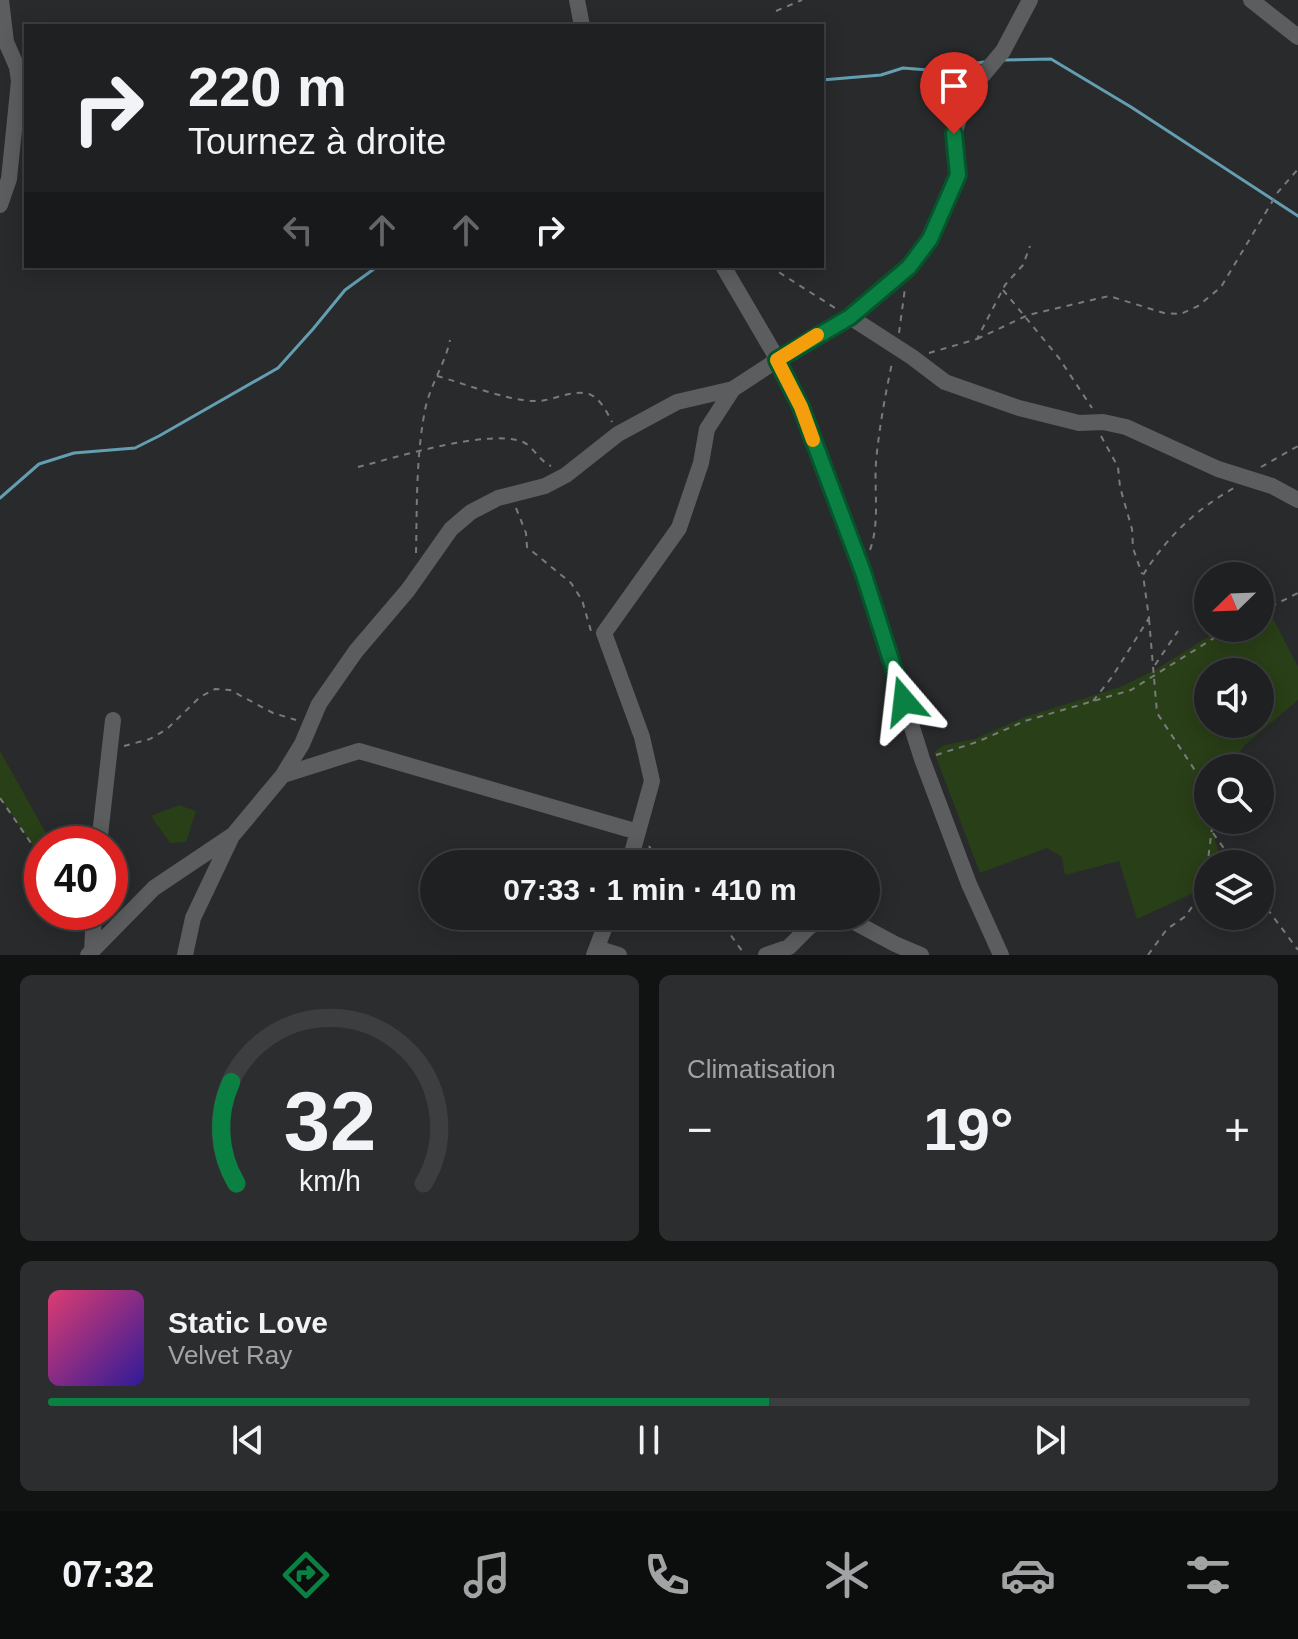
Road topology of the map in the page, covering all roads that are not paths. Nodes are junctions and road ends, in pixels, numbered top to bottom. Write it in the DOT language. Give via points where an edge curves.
graph roads {
  1 [pos="1,0"];
  2 [pos="577,0"];
  3 [pos="1030,0"];
  4 [pos="1251,0"];
  5 [pos="582,24"];
  6 [pos="1298,37"];
  7 [pos="0,205"];
  8 [pos="724,268"];
  9 [pos="850,317"];
  10 [pos="777,360"];
  11 [pos="733,389"];
  12 [pos="1298,500"];
  13 [pos="113,720"];
  14 [pos="283,775"];
  15 [pos="100,826"];
  16 [pos="638,832"];
  17 [pos="233,835"];
  18 [pos="633,850"];
  19 [pos="95,930"];
  20 [pos="604,930"];
  21 [pos="806,930"];
  22 [pos="869,930"];
  23 [pos="97,951"];
  24 [pos="595,952"];
  25 [pos="185,955"];
  26 [pos="619,955"];
  27 [pos="766,955"];
  28 [pos="921,955"];
  29 [pos="1001,955"];
  1 -- 7 [label="street" via="6,42 19,81 9,179"];
  2 -- 5 [label="street"];
  3 -- 9 [label="street" via="1003,51 964,104 954,134 958,175 930,239 909,267"];
  4 -- 6 [label="street"];
  8 -- 10 [label="street"];
  9 -- 10 [label="street"];
  9 -- 12 [label="street" via="945,382 1079,423 1126,427"];
  10 -- 11 [label="street"];
  10 -- 29 [label="street" via="801,407 863,572 922,759"];
  11 -- 14 [label="street" via="677,402 618,434 545,486 471,512 451,529 319,704"];
  11 -- 16 [label="street" via="707,429 679,528 604,633 642,737 652,781"];
  13 -- 15 [label="street"];
  14 -- 16 [label="street" via="359,751"];
  14 -- 17 [label="street"];
  16 -- 18 [label="street"];
  17 -- 23 [label="street" via="154,888"];
  17 -- 25 [label="street" via="193,918"];
  19 -- 23 [label="street"];
  20 -- 24 [label="street"];
  21 -- 27 [label="street" via="789,947"];
  22 -- 28 [label="street"];
  24 -- 26 [label="street"];
}
